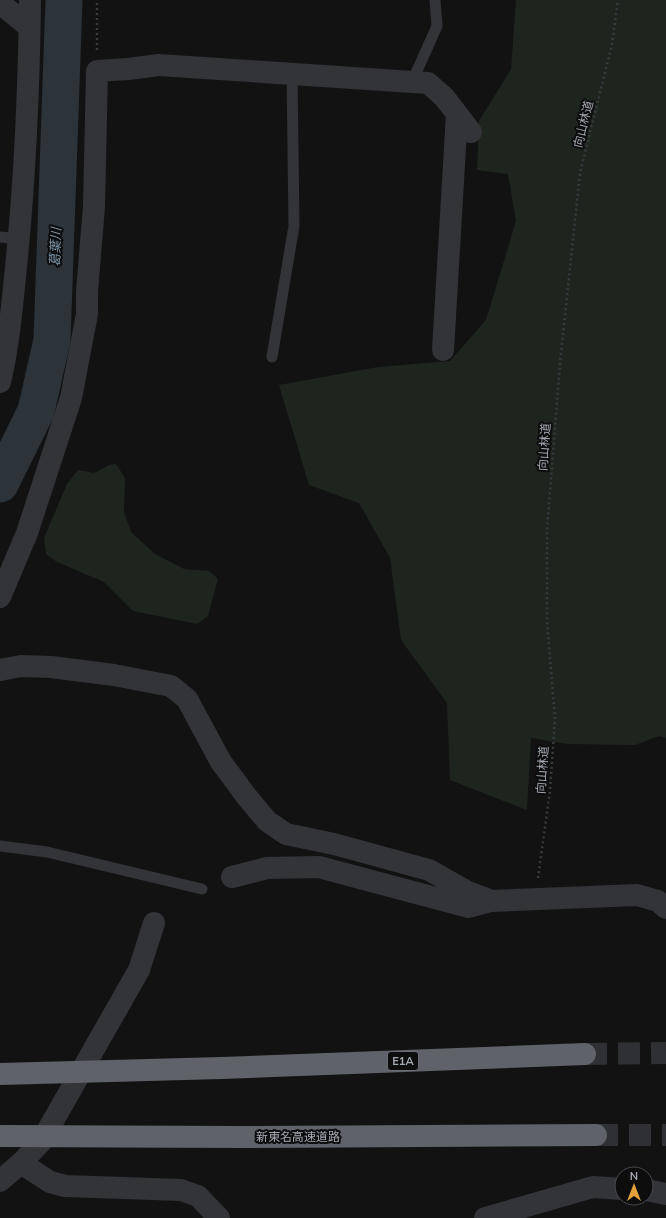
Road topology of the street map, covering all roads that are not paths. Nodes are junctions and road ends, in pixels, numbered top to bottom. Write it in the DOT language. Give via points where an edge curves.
graph roads {
  1 [pos="30,0"];
  2 [pos="435,0"];
  3 [pos="0,3"];
  4 [pos="29,27"];
  5 [pos="292,73"];
  6 [pos="412,82"];
  7 [pos="457,114"];
  8 [pos="471,132"];
  9 [pos="9,238"];
  10 [pos="443,350"];
  11 [pos="272,357"];
  12 [pos="0,382"];
  13 [pos="0,597"];
  14 [pos="0,670"];
  15 [pos="0,846"];
  16 [pos="232,877"];
  17 [pos="202,890"];
  18 [pos="492,901"];
  19 [pos="666,908"];
  20 [pos="154,923"];
  21 [pos="585,1054"];
  22 [pos="0,1074"];
  23 [pos="596,1135"];
  24 [pos="0,1136"];
  25 [pos="21,1163"];
  26 [pos="0,1181"];
  27 [pos="614,1188"];
  28 [pos="654,1192"];
  29 [pos="666,1194"];
  30 [pos="219,1218"];
  31 [pos="485,1218"];
  1 -- 4 [label="street"];
  2 -- 6 [label="lane" via="438,26"];
  3 -- 4 [label="street"];
  4 -- 9 [label="street" via="29,80"];
  5 -- 6 [label="street"];
  5 -- 11 [label="lane" via="294,226"];
  5 -- 13 [label="street" via="159,65 97,71 94,207 87,314 71,398 26,533"];
  6 -- 7 [label="street" via="428,83 444,97"];
  7 -- 8 [label="street"];
  7 -- 10 [label="street"];
  9 -- 12 [label="street" via="6,355"];
  14 -- 18 [label="street" via="21,666 52,667 171,686 187,699 221,762 247,797 267,821 286,834 334,844 429,870 468,892"];
  15 -- 17 [label="lane" via="47,852"];
  16 -- 18 [label="street" via="267,868 320,867 469,907"];
  18 -- 19 [label="street" via="637,895 658,901"];
  20 -- 25 [label="street" via="139,970 41,1142"];
  21 -- 22 [label="highway, E1A, bridge"];
  23 -- 24 [label="highway, 新東名高速道路, bridge"];
  25 -- 26 [label="street"];
  25 -- 30 [label="street" via="50,1182 65,1186 181,1190 198,1196"];
  27 -- 31 [label="street" via="593,1187"];
  28 -- 29 [label="street"];
}
